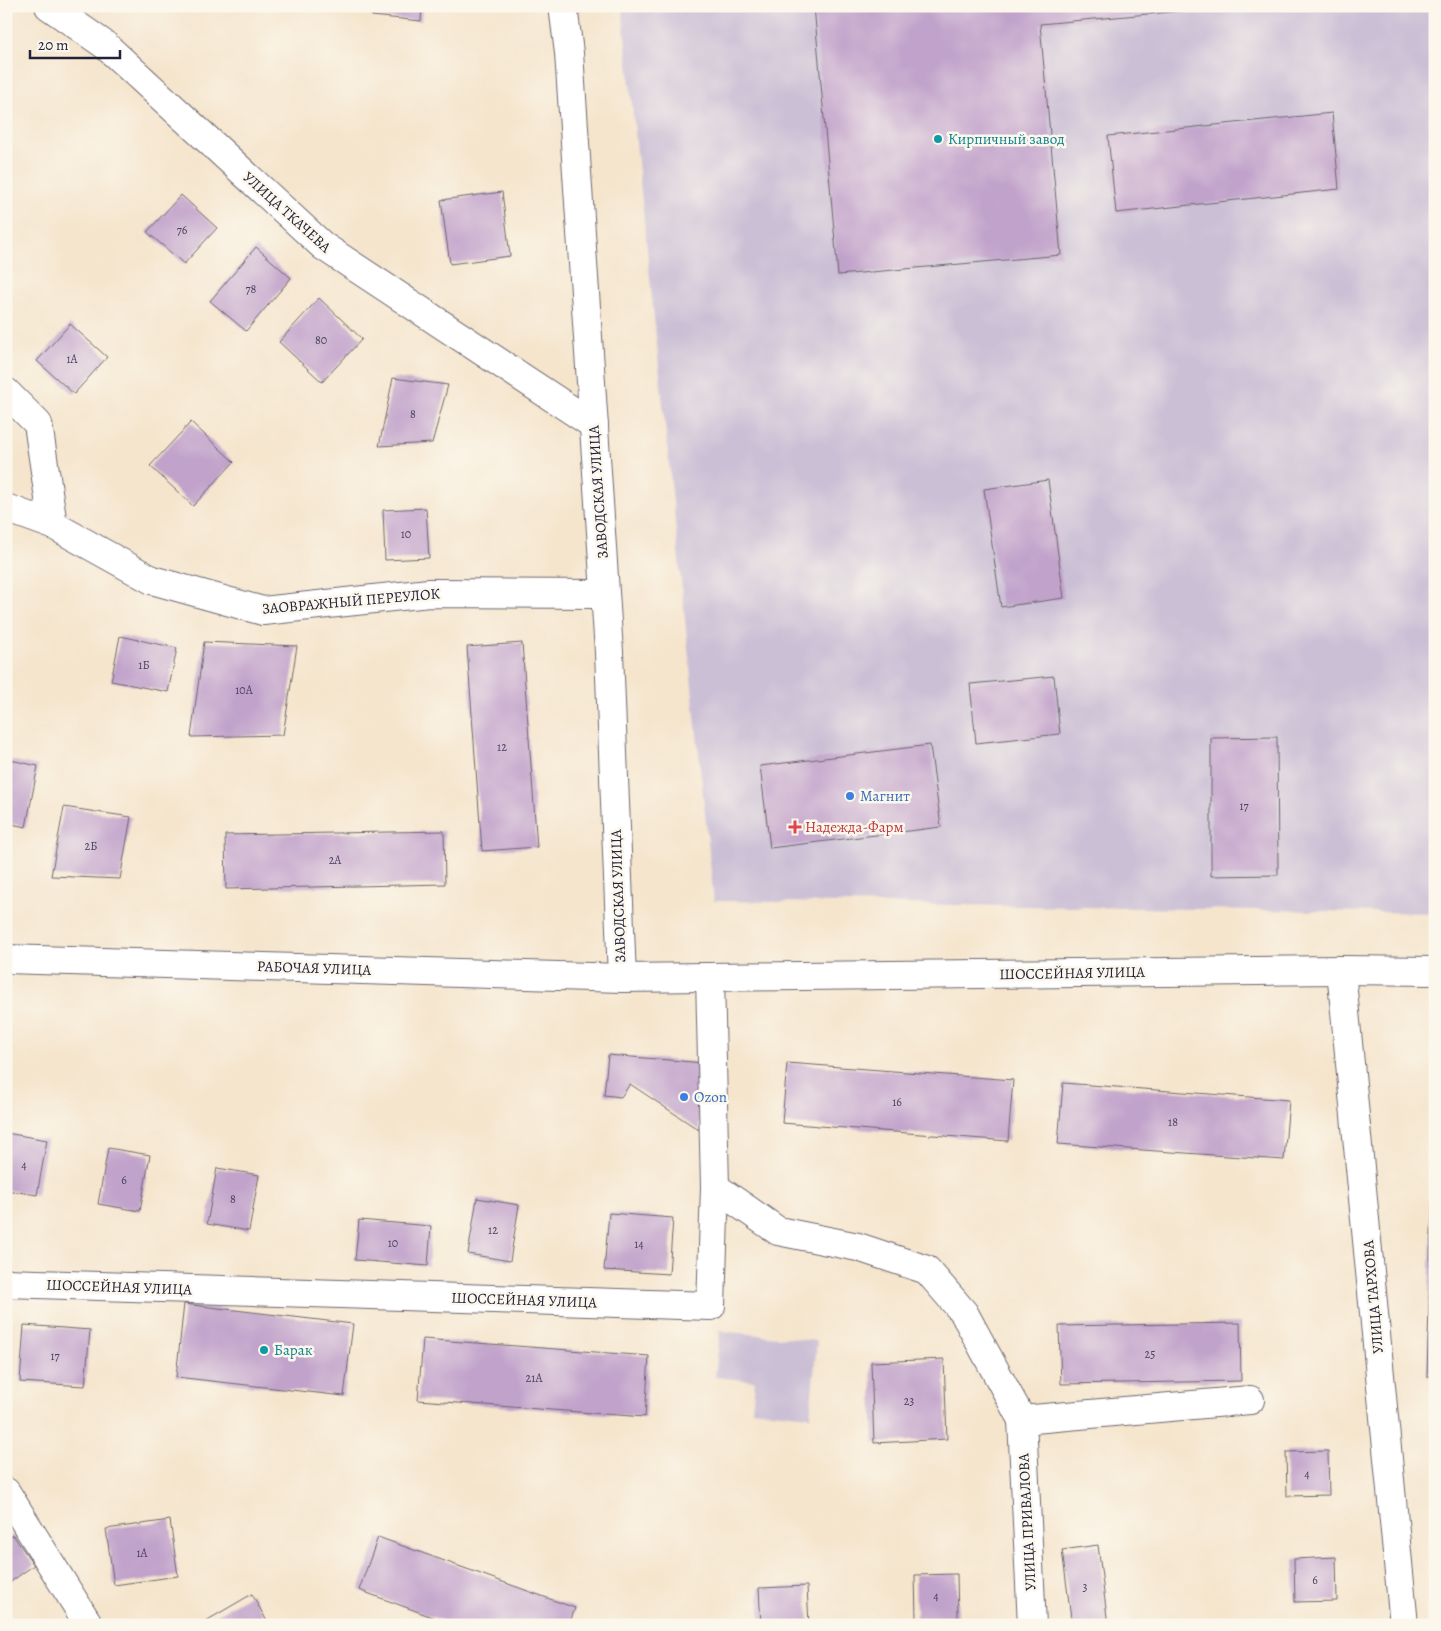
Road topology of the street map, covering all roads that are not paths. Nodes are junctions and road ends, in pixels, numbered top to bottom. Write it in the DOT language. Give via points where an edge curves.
graph roads {
  1 [pos="49,6"];
  2 [pos="563,6"];
  3 [pos="6,392"];
  4 [pos="594,425"];
  5 [pos="6,508"];
  6 [pos="52,525"];
  7 [pos="605,594"];
  8 [pos="6,959"];
  9 [pos="1341,970"];
  10 [pos="1434,970"];
  11 [pos="710,977"];
  12 [pos="622,978"];
  13 [pos="714,1187"];
  14 [pos="6,1283"];
  15 [pos="1250,1400"];
  16 [pos="1022,1420"];
  17 [pos="6,1492"];
  18 [pos="89,1625"];
  19 [pos="1032,1625"];
  20 [pos="1404,1625"];
  1 -- 4 [label="street, УЛИЦА ТКАЧЕВА" via="105,45 323,246"];
  2 -- 4 [label="street, ЗАВОДСКАЯ УЛИЦА"];
  3 -- 6 [label="street" via="38,424"];
  4 -- 7 [label="street, ЗАВОДСКАЯ УЛИЦА"];
  5 -- 6 [label="street, ЗАОВРАЖНЫЙ ПЕРЕУЛОК"];
  6 -- 7 [label="street, ЗАОВРАЖНЫЙ ПЕРЕУЛОК" via="152,580 263,611 429,593"];
  7 -- 12 [label="street, ЗАВОДСКАЯ УЛИЦА"];
  8 -- 12 [label="street, РАБОЧАЯ УЛИЦА"];
  9 -- 10 [label="street, ШОССЕЙНАЯ УЛИЦА"];
  9 -- 11 [label="street, ШОССЕЙНАЯ УЛИЦА"];
  9 -- 20 [label="street, УЛИЦА ТАРХОВА"];
  11 -- 12 [label="street, ШОССЕЙНАЯ УЛИЦА"];
  11 -- 13 [label="street, ШОССЕЙНАЯ УЛИЦА"];
  13 -- 14 [label="street, ШОССЕЙНАЯ УЛИЦА" via="711,1306"];
  13 -- 16 [label="street" via="778,1231 858,1247 927,1270 964,1313"];
  15 -- 16 [label="street"];
  16 -- 19 [label="street, УЛИЦА ПРИВАЛОВА"];
  17 -- 18 [label="street"];
}
